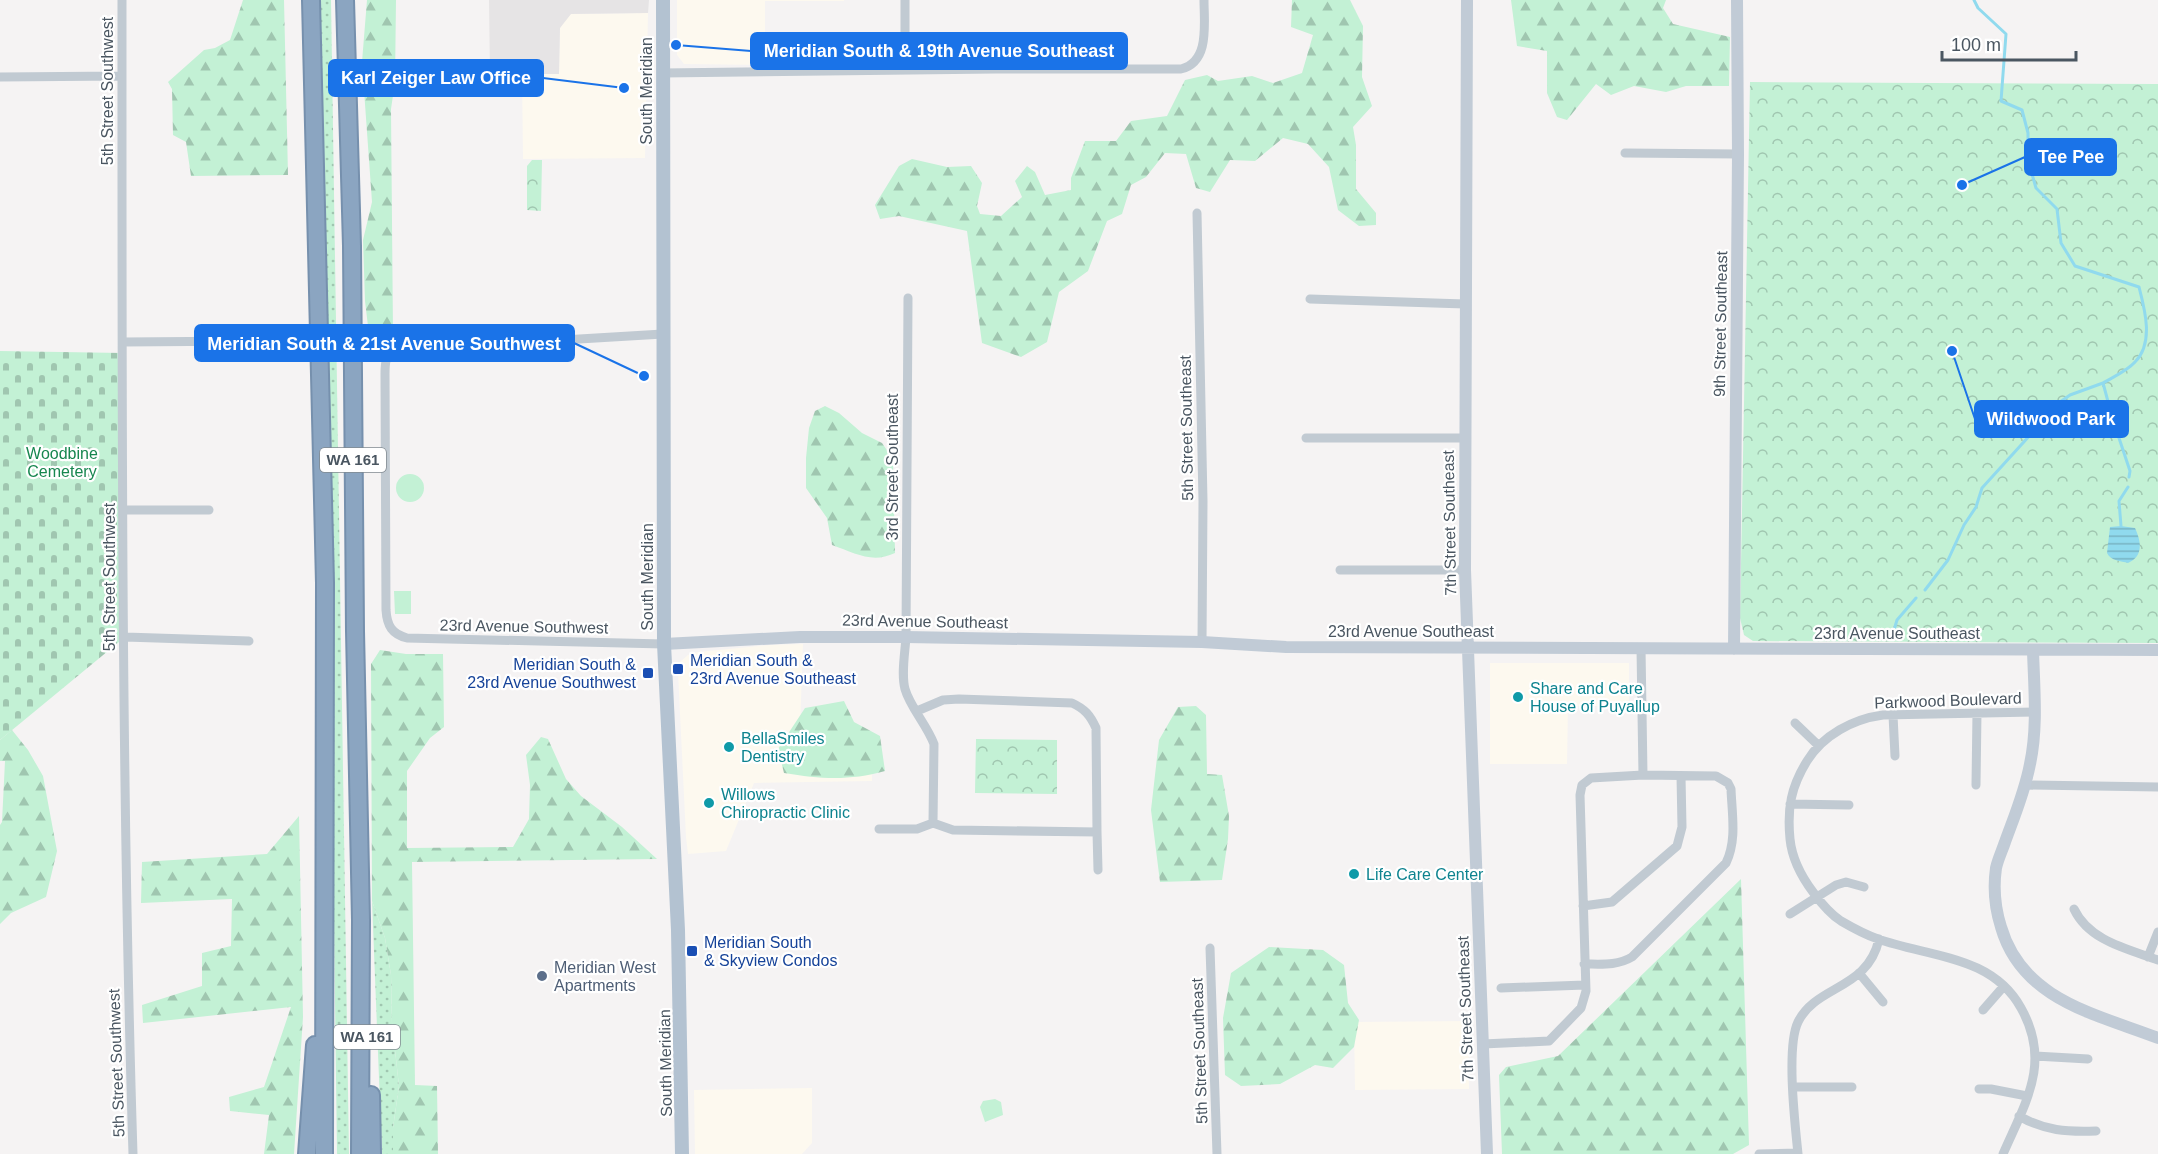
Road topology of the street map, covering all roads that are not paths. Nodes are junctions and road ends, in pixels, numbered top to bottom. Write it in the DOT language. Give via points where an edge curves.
graph roads {
  1 [pos="122,0"];
  2 [pos="311,0"];
  3 [pos="345,0"];
  4 [pos="663,0"];
  5 [pos="905,0"];
  6 [pos="1204,0"];
  7 [pos="1467,0"];
  8 [pos="1737,0"];
  9 [pos="905,69"];
  10 [pos="663,73"];
  11 [pos="122,76"];
  12 [pos="0,77"];
  13 [pos="1624,153"];
  14 [pos="1738,154"];
  15 [pos="1197,213"];
  16 [pos="908,298"];
  17 [pos="1310,299"];
  18 [pos="1465,304"];
  19 [pos="663,334"];
  20 [pos="256,341"];
  21 [pos="123,342"];
  22 [pos="1306,438"];
  23 [pos="1464,438"];
  24 [pos="124,510"];
  25 [pos="209,510"];
  26 [pos="1340,570"];
  27 [pos="1465,570"];
  28 [pos="125,637"];
  29 [pos="906,637"];
  30 [pos="249,641"];
  31 [pos="1202,642"];
  32 [pos="664,644"];
  33 [pos="1468,648"];
  34 [pos="1641,648"];
  35 [pos="1734,649"];
  36 [pos="2033,650"];
  37 [pos="2158,650"];
  38 [pos="917,711"];
  39 [pos="2034,712"];
  40 [pos="1977,713"];
  41 [pos="1893,715"];
  42 [pos="1795,723"];
  43 [pos="1819,746"];
  44 [pos="1894,756"];
  45 [pos="1643,776"];
  46 [pos="1681,776"];
  47 [pos="1976,785"];
  48 [pos="2024,785"];
  49 [pos="2158,787"];
  50 [pos="1790,804"];
  51 [pos="1849,805"];
  52 [pos="933,823"];
  53 [pos="879,829"];
  54 [pos="1097,832"];
  55 [pos="1098,870"];
  56 [pos="1864,887"];
  57 [pos="1817,897"];
  58 [pos="1583,906"];
  59 [pos="2074,909"];
  60 [pos="1790,914"];
  61 [pos="361,920"];
  62 [pos="325,921"];
  63 [pos="2158,932"];
  64 [pos="1879,939"];
  65 [pos="1210,948"];
  66 [pos="2148,957"];
  67 [pos="2158,960"];
  68 [pos="1584,964"];
  69 [pos="1859,973"];
  70 [pos="1586,985"];
  71 [pos="2004,986"];
  72 [pos="1501,988"];
  73 [pos="1883,1002"];
  74 [pos="1983,1010"];
  75 [pos="2158,1038"];
  76 [pos="1483,1044"];
  77 [pos="2035,1056"];
  78 [pos="2088,1059"];
  79 [pos="1793,1087"];
  80 [pos="1852,1087"];
  81 [pos="1979,1089"];
  82 [pos="2027,1096"];
  83 [pos="2019,1116"];
  84 [pos="2096,1131"];
  85 [pos="1798,1153"];
  86 [pos="133,1154"];
  87 [pos="307,1154"];
  88 [pos="324,1154"];
  89 [pos="360,1154"];
  90 [pos="372,1154"];
  91 [pos="682,1154"];
  92 [pos="1217,1154"];
  93 [pos="1487,1154"];
  94 [pos="1759,1154"];
  95 [pos="2003,1154"];
  1 -- 11 [label="street, 5th Street Southwest"];
  2 -- 62 [label="highway, WA 161" via="325,583"];
  3 -- 61 [label="highway, WA 161"];
  4 -- 10 [label="main road, South Meridian"];
  5 -- 9 [label="street"];
  6 -- 9 [label="street" via="1203,45 1199,58 1189,67"];
  7 -- 18 [label="street, 7th Street Southeast"];
  8 -- 14 [label="street, 9th Street Southeast"];
  9 -- 10 [label="street"];
  10 -- 19 [label="main road, South Meridian"];
  11 -- 12 [label="street"];
  11 -- 21 [label="street, 5th Street Southwest"];
  13 -- 14 [label="street"];
  14 -- 35 [label="street, 9th Street Southeast"];
  15 -- 31 [label="street, 5th Street Southeast"];
  16 -- 29 [label="street, 3rd Street Southeast"];
  17 -- 18 [label="street"];
  18 -- 23 [label="street, 7th Street Southeast"];
  19 -- 32 [label="main road, South Meridian"];
  19 -- 32 [label="street, 23rd Avenue Southwest" via="391,352 386,360 385,600 389,625 396,634 407,638"];
  20 -- 21 [label="street"];
  21 -- 24 [label="street, 5th Street Southwest"];
  22 -- 23 [label="street"];
  23 -- 27 [label="street, 7th Street Southeast"];
  24 -- 25 [label="street"];
  24 -- 28 [label="street, 5th Street Southwest"];
  26 -- 27 [label="street"];
  27 -- 33 [label="street, 7th Street Southeast"];
  28 -- 30 [label="street"];
  28 -- 86 [label="street, 5th Street Southwest"];
  29 -- 31 [label="street, 23rd Avenue Southeast"];
  29 -- 32 [label="street, 23rd Avenue Southeast" via="800,637"];
  29 -- 38 [label="street, 3rd Street Southeast" via="905,688"];
  31 -- 33 [label="street, 23rd Avenue Southeast" via="1286,647"];
  32 -- 91 [label="main road, South Meridian" via="679,941"];
  33 -- 34 [label="street, 23rd Avenue Southeast"];
  33 -- 76 [label="street, 7th Street Southeast"];
  34 -- 35 [label="street, 23rd Avenue Southeast"];
  34 -- 45 [label="street"];
  35 -- 36 [label="street, 23rd Avenue Southeast"];
  36 -- 37 [label="street, 23rd Avenue Southeast"];
  36 -- 39 [label="street"];
  38 -- 52 [label="street, 3rd Street Southeast" via="934,744"];
  38 -- 54 [label="street" via="943,700 959,699 1072,703 1084,709 1096,728"];
  39 -- 40 [label="street, Parkwood Boulevard"];
  39 -- 48 [label="street" via="2032,750"];
  40 -- 41 [label="street, Parkwood Boulevard"];
  40 -- 47 [label="street"];
  41 -- 43 [label="street, Parkwood Boulevard" via="1850,724"];
  41 -- 44 [label="street"];
  42 -- 43 [label="street"];
  43 -- 50 [label="street, Parkwood Boulevard" via="1796,779"];
  45 -- 46 [label="street"];
  45 -- 58 [label="street" via="1591,778 1582,785"];
  46 -- 58 [label="street" via="1682,828 1677,846 1612,902"];
  46 -- 68 [label="street" via="1716,776 1728,783 1734,839 1726,863 1632,957 1622,963"];
  48 -- 49 [label="street"];
  48 -- 75 [label="street" via="1999,858 1994,886 2004,938 2016,961 2038,985 2062,1000"];
  50 -- 51 [label="street"];
  50 -- 57 [label="street, Parkwood Boulevard" via="1793,856"];
  52 -- 53 [label="street" via="917,829"];
  52 -- 54 [label="street" via="952,830"];
  54 -- 55 [label="street"];
  56 -- 57 [label="street" via="1840,883"];
  57 -- 60 [label="street"];
  57 -- 64 [label="street, Parkwood Boulevard" via="1840,920"];
  58 -- 68 [label="street"];
  59 -- 66 [label="street" via="2084,926 2103,939"];
  61 -- 89 [label="highway"];
  61 -- 90 [label="highway, WA 161"];
  62 -- 87 [label="highway, WA 161"];
  62 -- 88 [label="highway"];
  63 -- 66 [label="street"];
  64 -- 69 [label="street" via="1873,958"];
  64 -- 71 [label="street, Parkwood Boulevard" via="1965,962"];
  65 -- 92 [label="street, 5th Street Southeast"];
  66 -- 67 [label="street"];
  68 -- 70 [label="street"];
  69 -- 73 [label="street"];
  69 -- 79 [label="street" via="1812,1005 1799,1021 1793,1053"];
  70 -- 72 [label="street"];
  70 -- 76 [label="street" via="1581,1008 1549,1041"];
  71 -- 74 [label="street"];
  71 -- 77 [label="street, Parkwood Boulevard" via="2026,1018"];
  76 -- 93 [label="street, 7th Street Southeast"];
  77 -- 78 [label="street"];
  77 -- 82 [label="street, Parkwood Boulevard" via="2034,1077"];
  79 -- 80 [label="street"];
  79 -- 85 [label="street"];
  81 -- 82 [label="street"];
  82 -- 83 [label="street, Parkwood Boulevard"];
  83 -- 84 [label="street" via="2050,1130"];
  83 -- 95 [label="street, Parkwood Boulevard"];
  85 -- 94 [label="street"];
}
